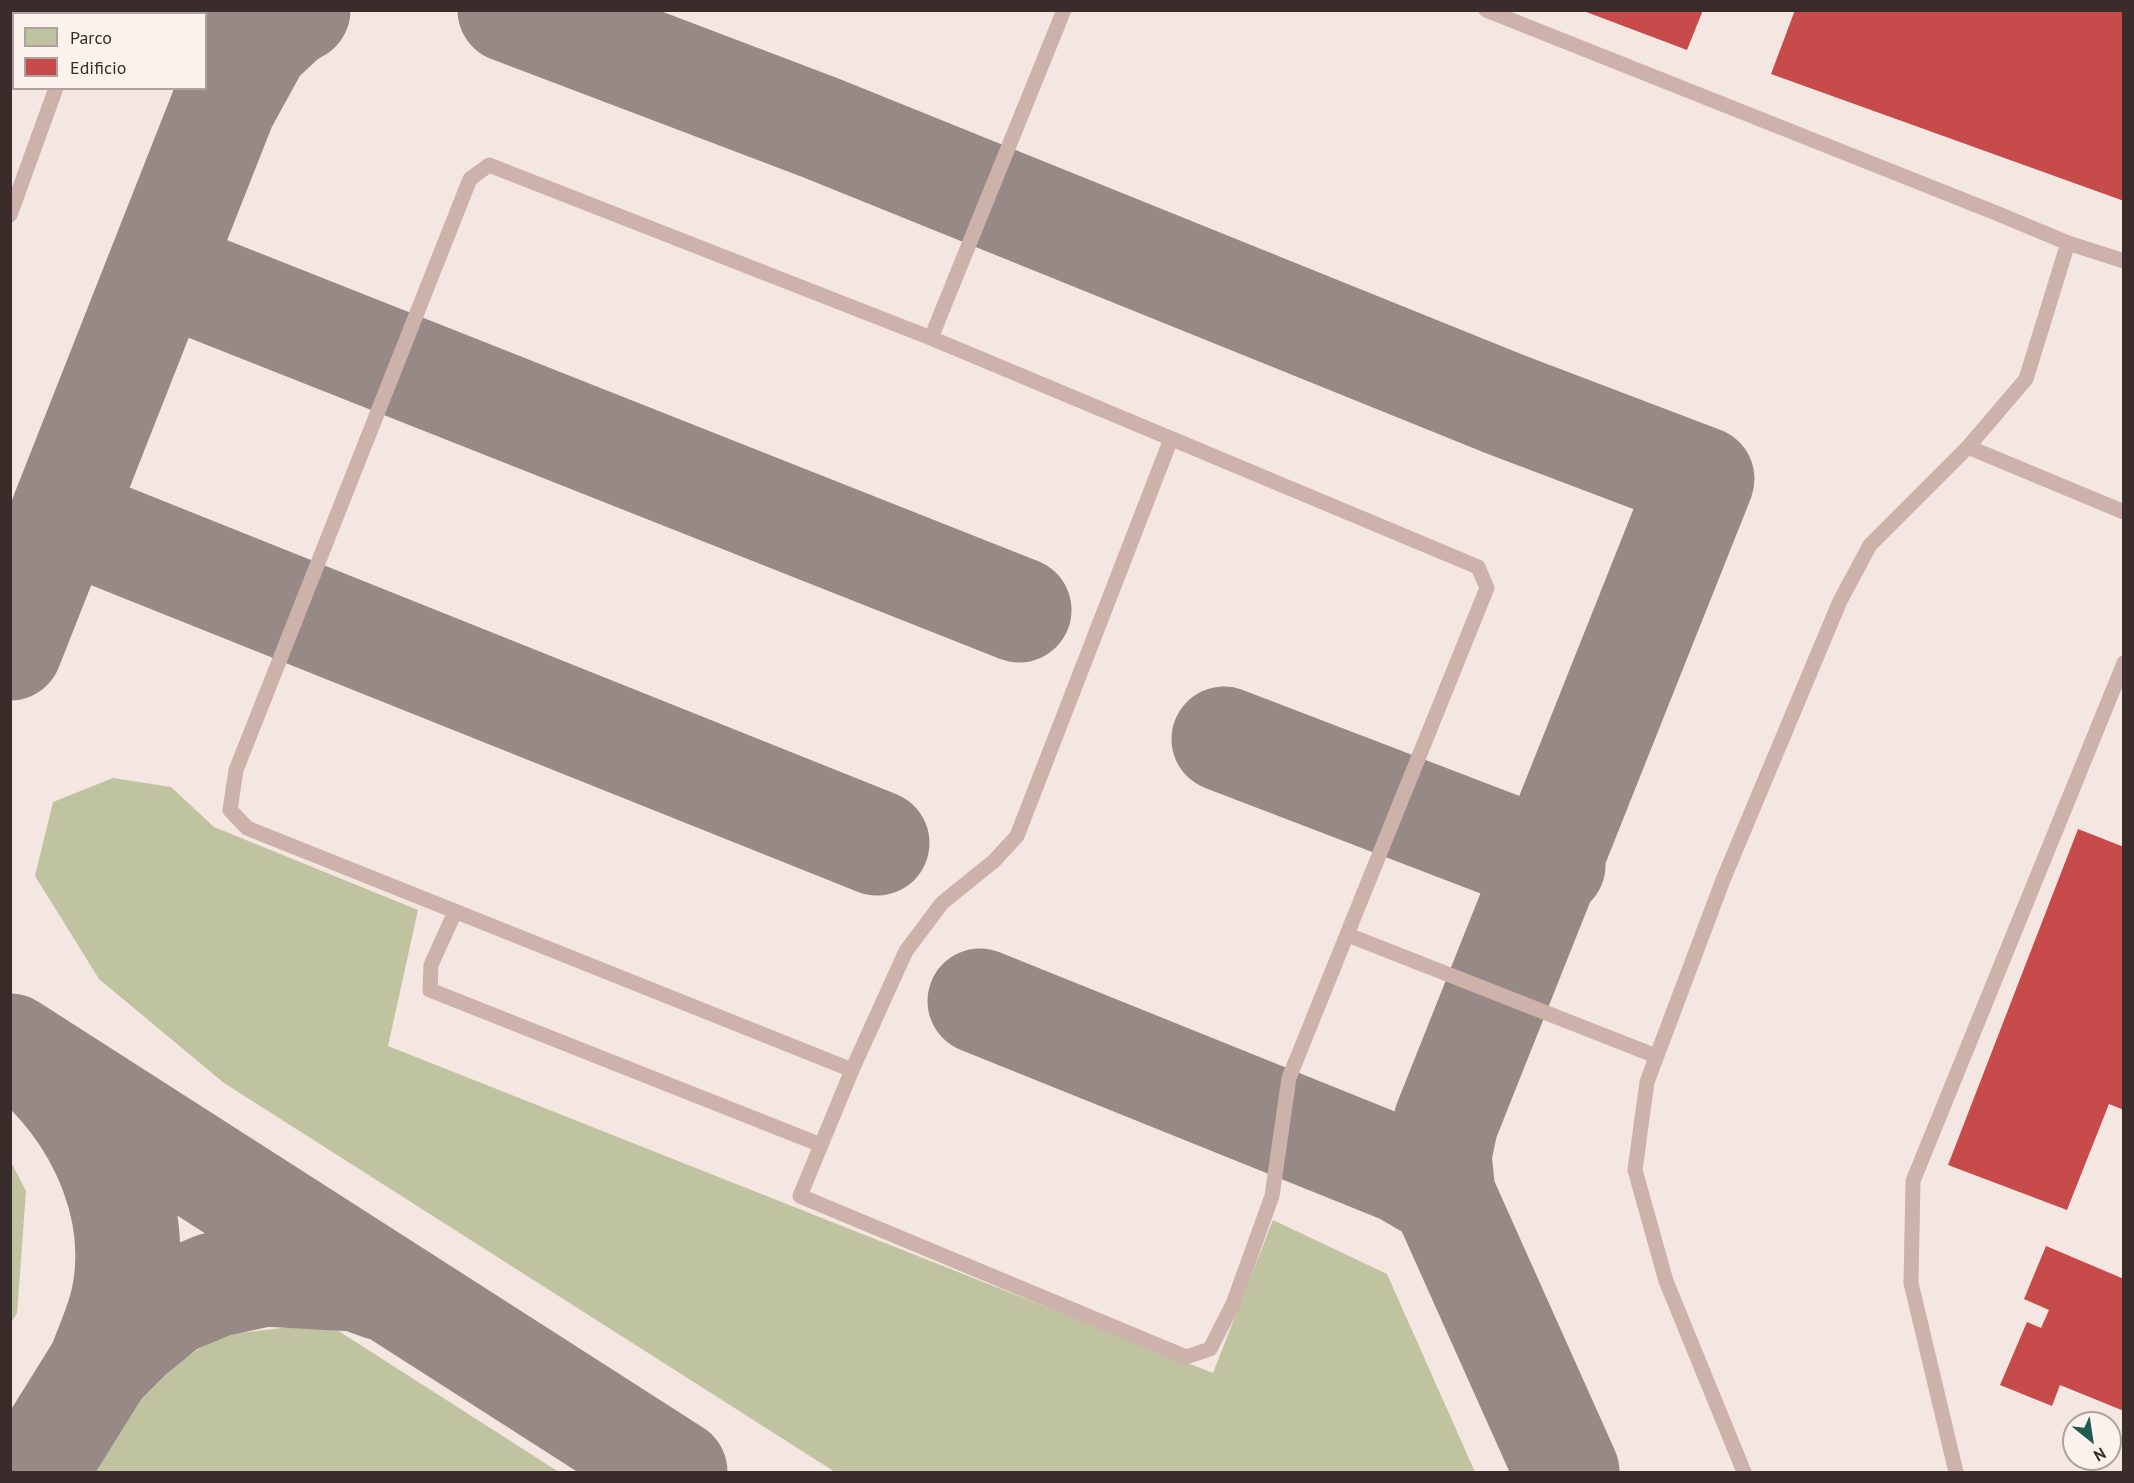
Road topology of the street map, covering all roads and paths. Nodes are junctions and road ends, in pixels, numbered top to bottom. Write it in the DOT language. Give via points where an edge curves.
graph roads {
  1 [pos="1064,10"];
  2 [pos="1486,10"];
  3 [pos="55,90"];
  4 [pos="10,215"];
  5 [pos="2068,243"];
  6 [pos="2124,261"];
  7 [pos="931,339"];
  8 [pos="1171,439"];
  9 [pos="1968,447"];
  10 [pos="2124,512"];
  11 [pos="2124,663"];
  12 [pos="455,912"];
  13 [pos="1348,935"];
  14 [pos="1656,1056"];
  15 [pos="852,1070"];
  16 [pos="821,1145"];
  17 [pos="1744,1473"];
  18 [pos="1956,1473"];
  1 -- 7 [label="lane"];
  2 -- 5 [label="lane"];
  3 -- 4 [label="lane"];
  5 -- 6 [label="lane"];
  5 -- 9 [label="lane" via="2026,379"];
  7 -- 8 [label="lane"];
  7 -- 12 [label="lane" via="489,165 470,179 236,771 230,810 247,828"];
  8 -- 13 [label="lane" via="1478,567 1487,588"];
  8 -- 15 [label="lane" via="1017,836 994,861 942,903 906,951"];
  9 -- 10 [label="lane"];
  9 -- 14 [label="lane" via="1870,545 1840,601 1723,880"];
  11 -- 18 [label="lane" via="1913,1181 1911,1283"];
  12 -- 15 [label="lane"];
  12 -- 16 [label="lane" via="431,964 430,990"];
  13 -- 14 [label="lane"];
  13 -- 16 [label="lane" via="1289,1078 1272,1196 1233,1304 1210,1349 1186,1357 800,1196"];
  14 -- 17 [label="lane" via="1647,1082 1635,1170 1666,1281"];
  15 -- 16 [label="lane"];
}
